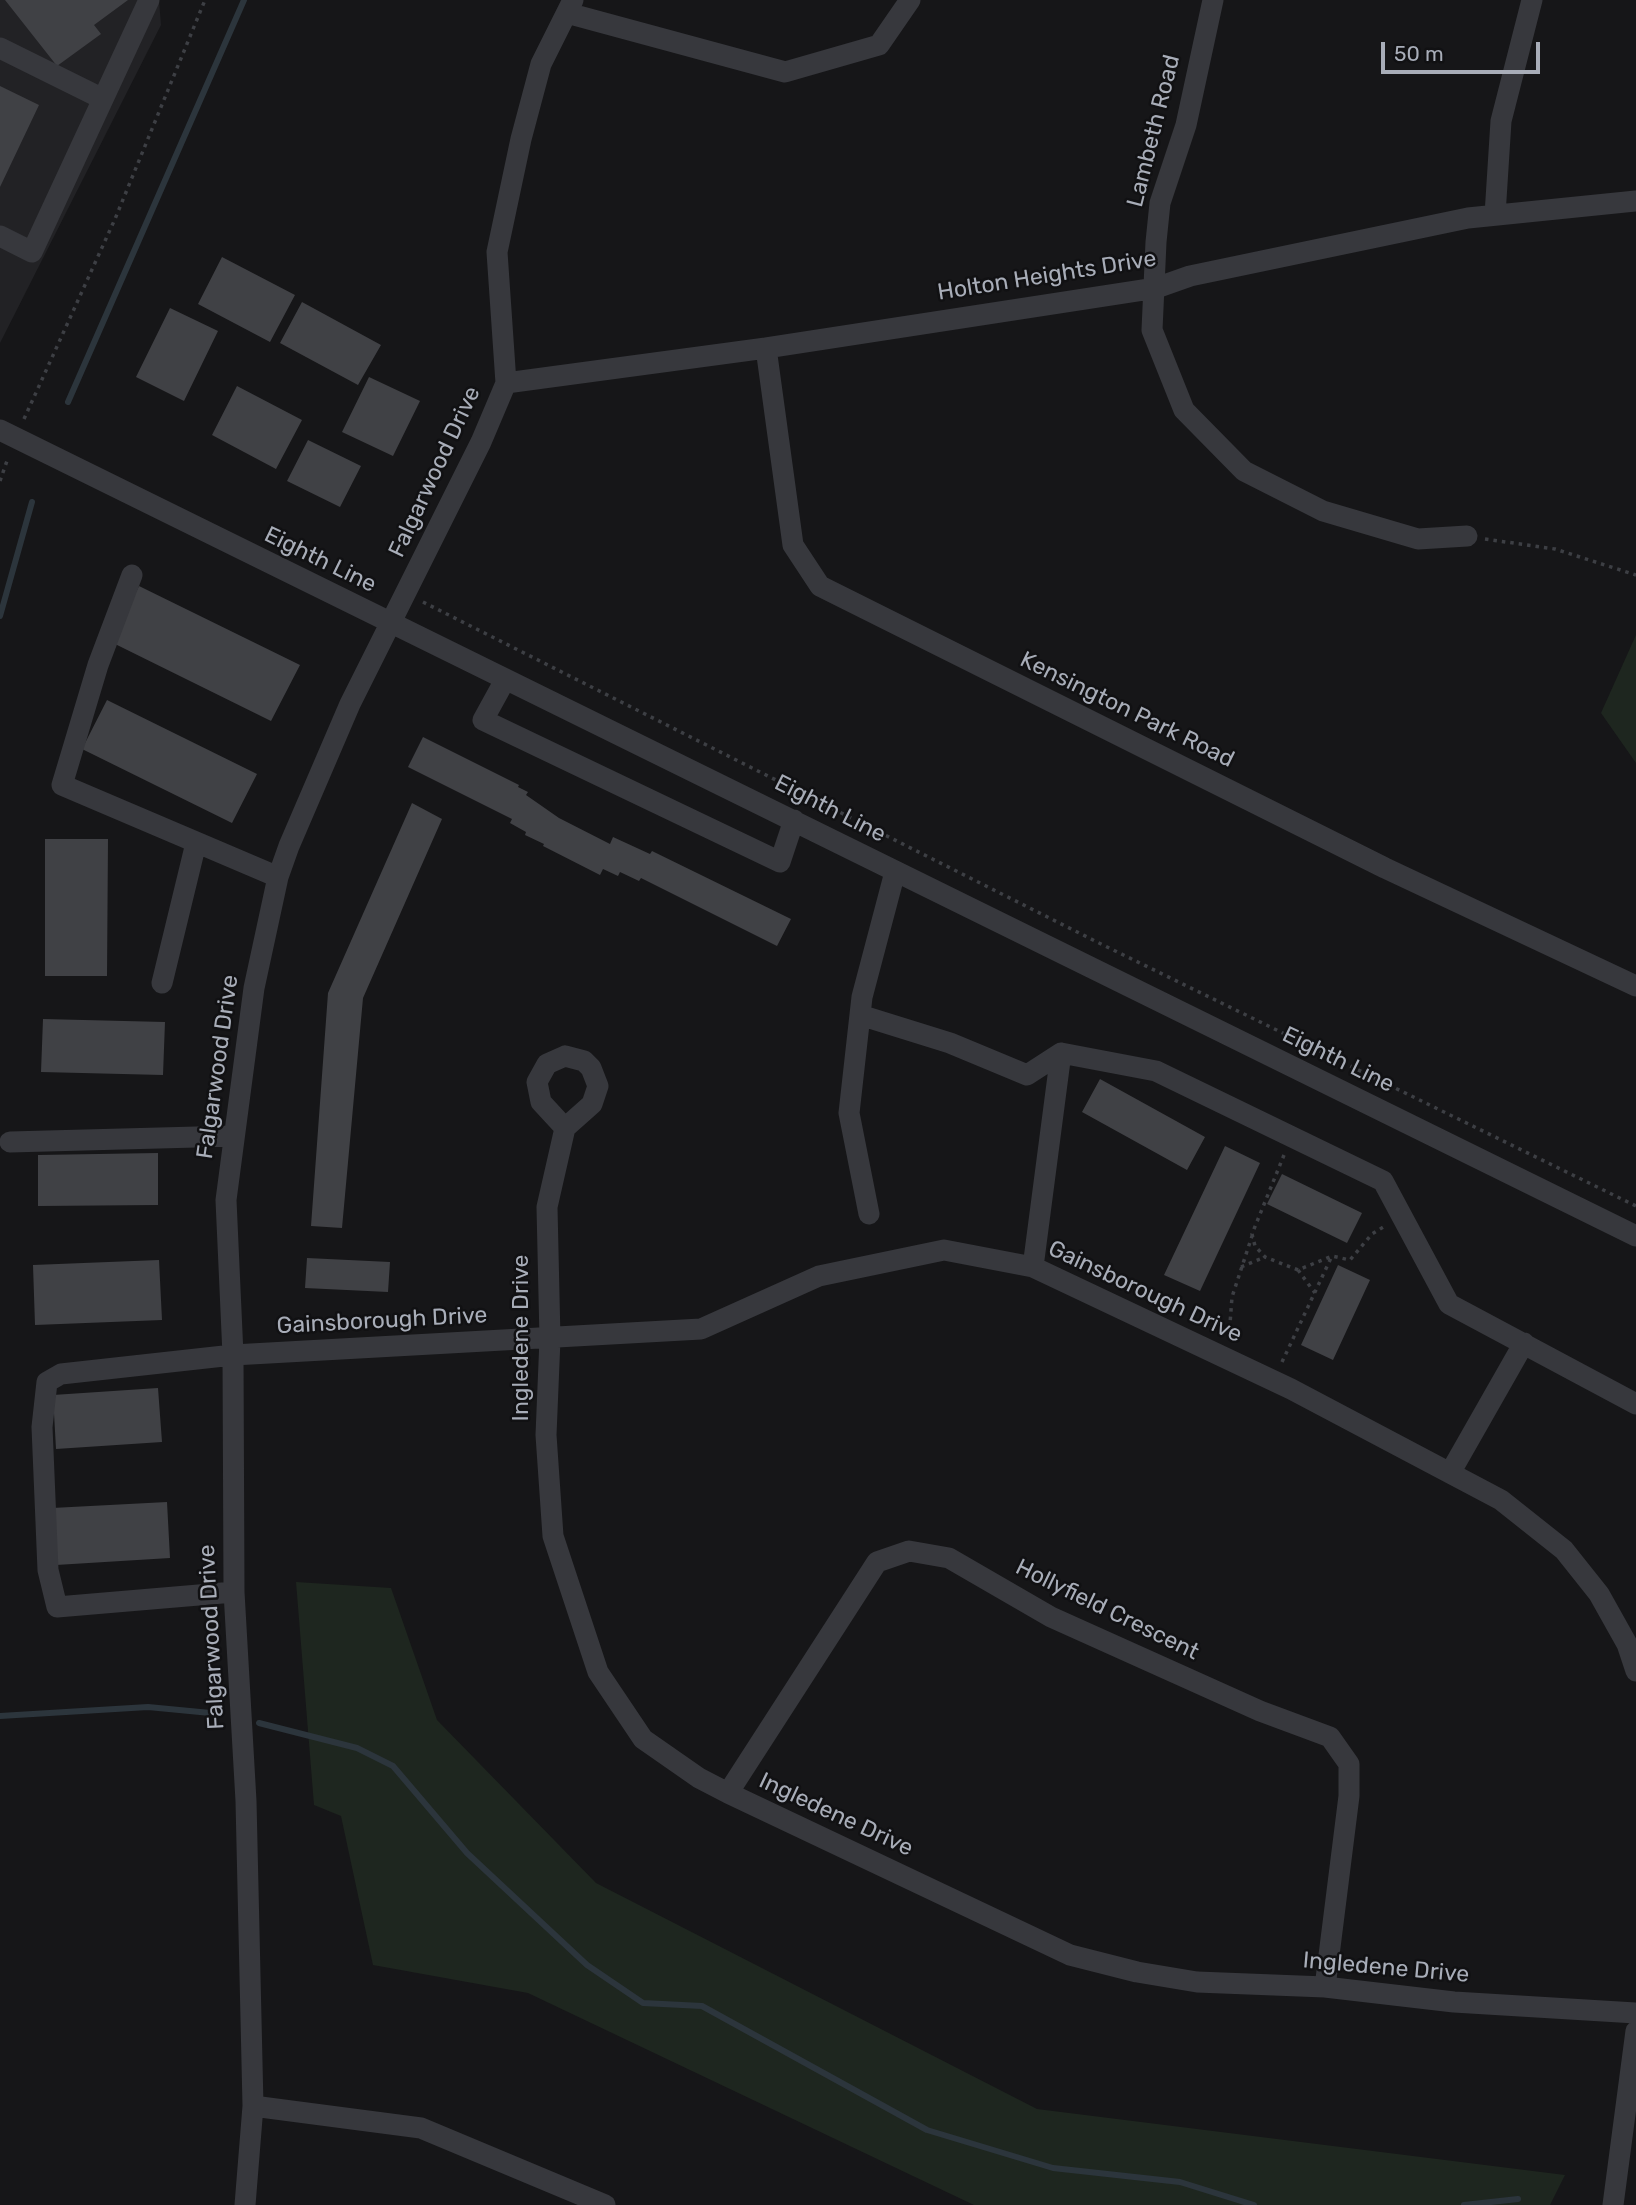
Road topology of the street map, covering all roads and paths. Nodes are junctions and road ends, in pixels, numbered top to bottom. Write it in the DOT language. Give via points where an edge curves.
graph roads {
  1 [pos="149,0"];
  2 [pos="205,0"];
  3 [pos="910,0"];
  4 [pos="1213,0"];
  5 [pos="1532,0"];
  6 [pos="570,7"];
  7 [pos="0,48"];
  8 [pos="103,99"];
  9 [pos="1636,201"];
  10 [pos="1495,215"];
  11 [pos="0,236"];
  12 [pos="1156,288"];
  13 [pos="766,348"];
  14 [pos="506,383"];
  15 [pos="24,420"];
  16 [pos="0,430"];
  17 [pos="1467,536"];
  18 [pos="132,575"];
  19 [pos="1636,575"];
  20 [pos="405,597"];
  21 [pos="391,625"];
  22 [pos="505,680"];
  23 [pos="794,820"];
  24 [pos="196,842"];
  25 [pos="895,872"];
  26 [pos="278,877"];
  27 [pos="162,983"];
  28 [pos="1636,986"];
  29 [pos="860,1015"];
  30 [pos="1061,1053"];
  31 [pos="565,1128"];
  32 [pos="234,1136"];
  33 [pos="1291,1137"];
  34 [pos="10,1142"];
  35 [pos="1636,1206"];
  36 [pos="869,1214"];
  37 [pos="1401,1215"];
  38 [pos="1252,1234"];
  39 [pos="1636,1236"];
  40 [pos="1332,1256"];
  41 [pos="1265,1257"];
  42 [pos="1032,1267"];
  43 [pos="1241,1267"];
  44 [pos="1298,1269"];
  45 [pos="1315,1293"];
  46 [pos="550,1339"];
  47 [pos="1524,1343"];
  48 [pos="233,1355"];
  49 [pos="1227,1359"];
  50 [pos="1273,1381"];
  51 [pos="1636,1404"];
  52 [pos="1450,1473"];
  53 [pos="233,1592"];
  54 [pos="1636,1671"];
  55 [pos="728,1793"];
  56 [pos="1325,1987"];
  57 [pos="1636,2013"];
  58 [pos="1636,2031"];
  59 [pos="253,2106"];
  60 [pos="572,2199"];
  61 [pos="245,2205"];
  62 [pos="605,2205"];
  63 [pos="1613,2205"];
  1 -- 8 [label="street"];
  2 -- 15 [label="path" via="115,219"];
  3 -- 6 [label="street" via="879,45 785,72"];
  4 -- 12 [label="street, Lambeth Road" via="1186,125 1160,202"];
  5 -- 10 [label="street" via="1501,121"];
  6 -- 14 [label="street, Falgarwood Drive" via="541,64 497,252"];
  7 -- 8 [label="street"];
  8 -- 11 [label="street" via="32,251"];
  9 -- 10 [label="street, Holton Heights Drive"];
  10 -- 12 [label="street, Holton Heights Drive" via="1190,276"];
  12 -- 13 [label="street, Holton Heights Drive"];
  12 -- 17 [label="street, Lambeth Road" via="1152,330 1184,410 1244,471 1323,511 1418,539"];
  13 -- 14 [label="street, Holton Heights Drive"];
  13 -- 28 [label="street, Kensington Park Road" via="793,545 820,586 1373,862"];
  14 -- 20 [label="street, Falgarwood Drive"];
  16 -- 21 [label="street, Eighth Line"];
  17 -- 19 [label="path" via="1555,549"];
  18 -- 24 [label="street" via="98,665 62,785"];
  20 -- 21 [label="street, Falgarwood Drive"];
  20 -- 35 [label="path" via="425,602 1099,943"];
  21 -- 22 [label="street, Eighth Line"];
  21 -- 26 [label="street, Falgarwood Drive" via="351,704"];
  22 -- 23 [label="street, Eighth Line"];
  22 -- 23 [label="street" via="483,720 780,862"];
  23 -- 25 [label="street, Eighth Line"];
  24 -- 26 [label="street"];
  24 -- 27 [label="street"];
  25 -- 29 [label="street"];
  25 -- 39 [label="street, Eighth Line"];
  26 -- 32 [label="street, Falgarwood Drive" via="254,988"];
  29 -- 30 [label="street" via="950,1043 1027,1075"];
  29 -- 36 [label="street" via="849,1113"];
  30 -- 33 [label="street" via="1156,1071"];
  30 -- 42 [label="street"];
  31 -- 46 [label="street, Ingledene Drive" via="547,1207"];
  32 -- 34 [label="street"];
  32 -- 48 [label="street, Falgarwood Drive" via="226,1200"];
  33 -- 37 [label="street" via="1383,1181"];
  33 -- 38 [label="path"];
  37 -- 40 [label="path" via="1372,1234 1350,1260"];
  37 -- 47 [label="street" via="1450,1304"];
  38 -- 41 [label="path"];
  38 -- 43 [label="path"];
  40 -- 44 [label="path"];
  40 -- 45 [label="path"];
  41 -- 43 [label="path"];
  41 -- 44 [label="path"];
  42 -- 46 [label="street, Gainsborough Drive" via="944,1250 820,1276 701,1329"];
  42 -- 49 [label="street, Gainsborough Drive"];
  43 -- 49 [label="path" via="1232,1297"];
  44 -- 45 [label="path"];
  45 -- 50 [label="path"];
  46 -- 48 [label="street, Gainsborough Drive"];
  46 -- 55 [label="street, Ingledene Drive" via="546,1435 553,1536 598,1672 643,1739"];
  47 -- 51 [label="street"];
  47 -- 52 [label="street"];
  48 -- 53 [label="street, Falgarwood Drive"];
  48 -- 53 [label="street, Gainsborough Drive" via="61,1374 47,1382 42,1427 48,1570 57,1607"];
  49 -- 50 [label="street, Gainsborough Drive"];
  50 -- 52 [label="street, Gainsborough Drive"];
  52 -- 54 [label="street, Gainsborough Drive" via="1501,1500 1564,1550 1598,1594 1627,1644"];
  53 -- 59 [label="street, Falgarwood Drive" via="246,1801"];
  55 -- 56 [label="street, Ingledene Drive" via="1070,1955 1197,1982"];
  55 -- 56 [label="street, Hollyfield Crescent" via="877,1562 909,1551 949,1558 1051,1617 1260,1711 1330,1737 1349,1764 1349,1796"];
  56 -- 57 [label="street, Ingledene Drive" via="1454,2002"];
  58 -- 63 [label="street"];
  59 -- 60 [label="street" via="421,2128"];
  59 -- 61 [label="street, Falgarwood Drive"];
  60 -- 62 [label="street"];
}
